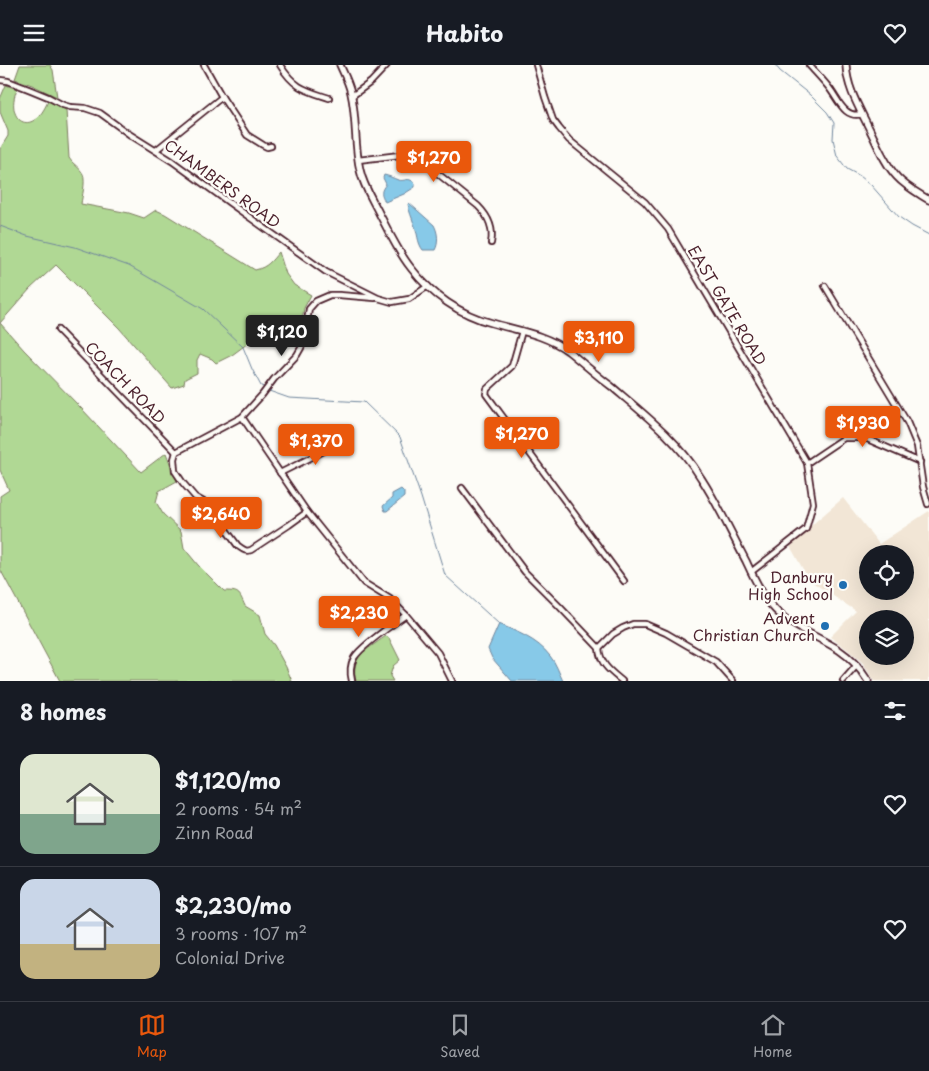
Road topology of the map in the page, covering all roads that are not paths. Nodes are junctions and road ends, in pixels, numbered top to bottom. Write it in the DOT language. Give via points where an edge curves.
graph roads {
  1 [pos="204,65"];
  2 [pos="280,65"];
  3 [pos="340,65"];
  4 [pos="387,65"];
  5 [pos="536,65"];
  6 [pos="809,65"];
  7 [pos="846,65"];
  8 [pos="0,80"];
  9 [pos="352,96"];
  10 [pos="222,97"];
  11 [pos="329,98"];
  12 [pos="862,114"];
  13 [pos="271,146"];
  14 [pos="156,151"];
  15 [pos="358,160"];
  16 [pos="929,200"];
  17 [pos="492,243"];
  18 [pos="428,286"];
  19 [pos="825,286"];
  20 [pos="378,299"];
  21 [pos="58,330"];
  22 [pos="522,331"];
  23 [pos="242,417"];
  24 [pos="344,441"];
  25 [pos="176,451"];
  26 [pos="920,462"];
  27 [pos="808,463"];
  28 [pos="280,473"];
  29 [pos="462,488"];
  30 [pos="928,503"];
  31 [pos="307,512"];
  32 [pos="751,572"];
  33 [pos="624,581"];
  34 [pos="406,615"];
  35 [pos="599,648"];
  36 [pos="857,665"];
  37 [pos="352,681"];
  38 [pos="452,681"];
  39 [pos="622,681"];
  40 [pos="733,681"];
  41 [pos="843,681"];
  42 [pos="868,681"];
  1 -- 10 [label="street"];
  2 -- 11 [label="street" via="299,87"];
  3 -- 9 [label="main road"];
  4 -- 9 [label="street"];
  5 -- 27 [label="street, EAST GATE ROAD" via="553,120 569,140 645,202 668,229"];
  6 -- 12 [label="street" via="845,111"];
  7 -- 12 [label="main road" via="852,94"];
  8 -- 14 [label="street, CHAMBERS ROAD" via="63,105 85,107 100,113"];
  9 -- 15 [label="main road"];
  10 -- 13 [label="street" via="247,135 267,147"];
  10 -- 14 [label="street"];
  12 -- 16 [label="main road" via="889,166 909,187"];
  14 -- 20 [label="street, CHAMBERS ROAD" via="326,272"];
  15 -- 17 [label="street" via="408,155 421,160 485,213 490,222"];
  15 -- 18 [label="main road" via="367,190 394,241 410,267"];
  18 -- 20 [label="street, CHAMBERS ROAD" via="409,299"];
  18 -- 22 [label="main road" via="476,318"];
  19 -- 26 [label="street" via="907,422 918,446"];
  20 -- 23 [label="street" via="330,295 316,301 309,309 304,340 297,355"];
  21 -- 25 [label="street, COACH ROAD"];
  22 -- 32 [label="main road" via="539,335 568,351 668,435 700,475"];
  22 -- 33 [label="street" via="512,366 487,389 486,394"];
  23 -- 25 [label="street"];
  23 -- 28 [label="street"];
  24 -- 28 [label="street"];
  25 -- 31 [label="street" via="176,471 183,483 207,504 244,550 251,550"];
  26 -- 27 [label="street" via="865,438 844,439"];
  26 -- 30 [label="street"];
  27 -- 32 [label="street, EAST GATE ROAD" via="813,503 806,529"];
  28 -- 31 [label="street"];
  29 -- 35 [label="street" via="525,572"];
  31 -- 34 [label="street" via="364,583 390,599"];
  32 -- 36 [label="main road" via="780,615 838,649"];
  34 -- 37 [label="street" via="355,656 350,674"];
  34 -- 38 [label="street" via="438,653"];
  35 -- 39 [label="street" via="605,666"];
  35 -- 40 [label="street" via="623,628 646,624 716,662"];
  36 -- 41 [label="street"];
  36 -- 42 [label="main road"];
}
